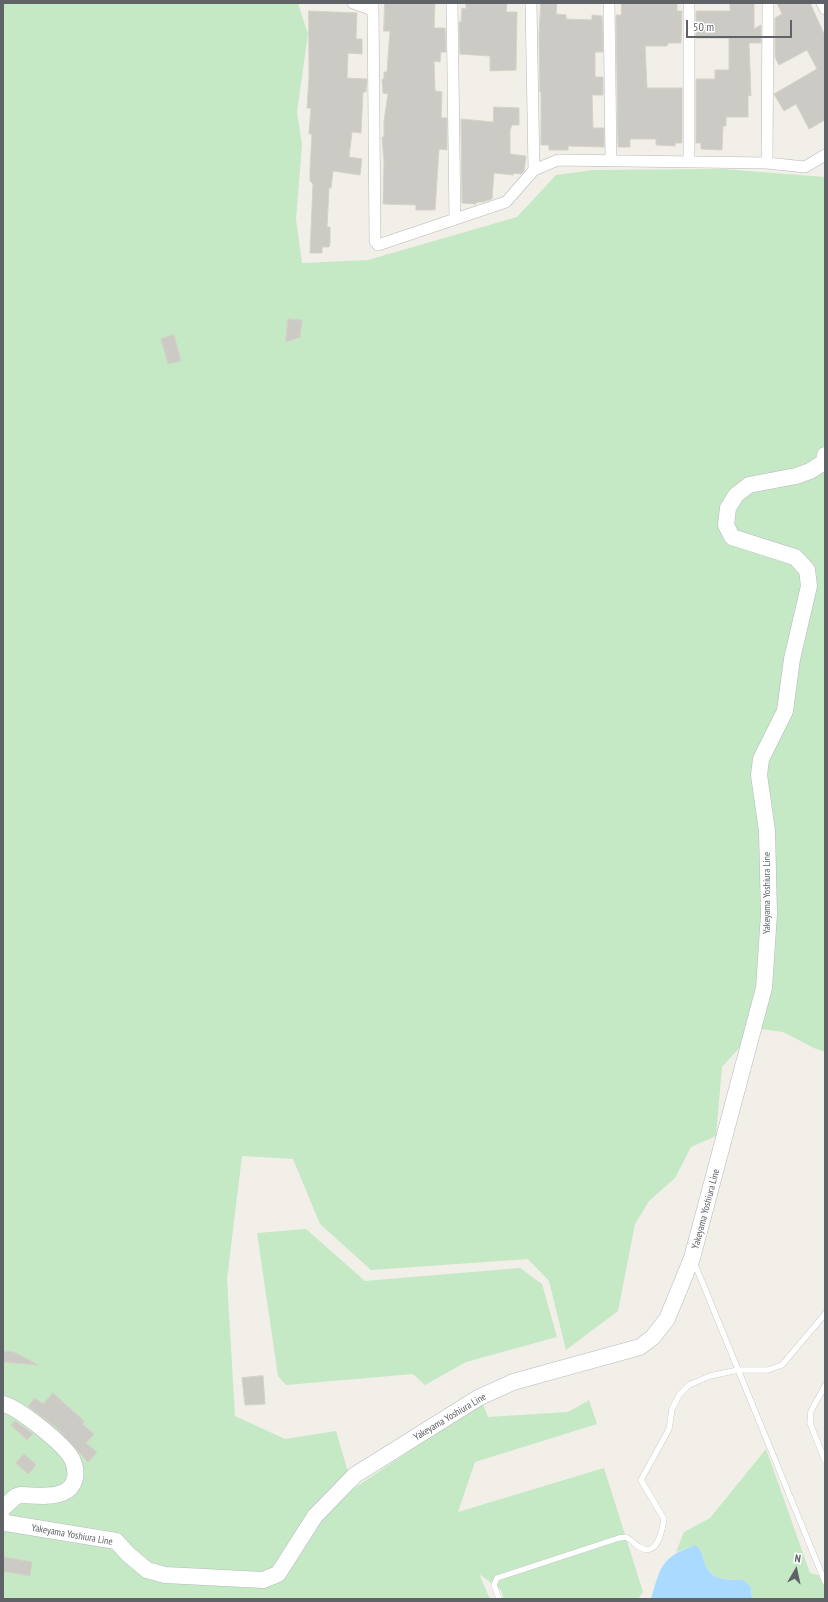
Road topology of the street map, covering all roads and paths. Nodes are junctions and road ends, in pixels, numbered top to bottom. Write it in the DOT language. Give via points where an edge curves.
graph roads {
  1 [pos="353,3"];
  2 [pos="452,3"];
  3 [pos="531,3"];
  4 [pos="609,3"];
  5 [pos="689,3"];
  6 [pos="768,3"];
  7 [pos="822,3"];
  8 [pos="373,7"];
  9 [pos="825,9"];
  10 [pos="825,155"];
  11 [pos="611,160"];
  12 [pos="689,161"];
  13 [pos="767,163"];
  14 [pos="534,170"];
  15 [pos="455,219"];
  16 [pos="825,456"];
  17 [pos="692,1258"];
  18 [pos="825,1314"];
  19 [pos="738,1370"];
  20 [pos="825,1386"];
  21 [pos="3,1404"];
  22 [pos="825,1461"];
  23 [pos="3,1508"];
  24 [pos="3,1520"];
  25 [pos="825,1582"];
  26 [pos="499,1599"];
  1 -- 8 [label="street"];
  2 -- 15 [label="street"];
  3 -- 14 [label="street"];
  4 -- 11 [label="street"];
  5 -- 12 [label="street"];
  6 -- 13 [label="street"];
  7 -- 9 [label="street"];
  8 -- 15 [label="street" via="375,241 378,245"];
  10 -- 13 [label="street" via="805,167"];
  11 -- 12 [label="street"];
  11 -- 14 [label="street" via="558,160"];
  12 -- 13 [label="street"];
  14 -- 15 [label="street" via="506,202"];
  16 -- 17 [label="main road, Yakeyama Yoshiura Line" via="824,462 810,472 749,485 736,495 728,508 726,525 732,537 795,557 807,570 809,586 792,659 785,711 761,759 759,775 767,831 769,914 764,988"];
  17 -- 19 [label="lane"];
  17 -- 24 [label="main road, Yakeyama Yoshiura Line" via="667,1319 644,1344 514,1382 478,1398 355,1475 315,1516 278,1574 263,1580 165,1575 147,1570 116,1541 6,1523"];
  18 -- 19 [label="lane" via="782,1365 768,1370"];
  19 -- 25 [label="lane"];
  19 -- 26 [label="lane" via="710,1376 689,1385 679,1395 672,1408 669,1429 641,1480 664,1519 660,1540 655,1547 640,1548 626,1537 619,1538 497,1578 494,1585"];
  20 -- 22 [label="lane" via="811,1411 810,1423"];
  21 -- 23 [label="main road" via="15,1409 47,1433 72,1459 76,1474 74,1483 64,1492 53,1496 20,1495"];
}
